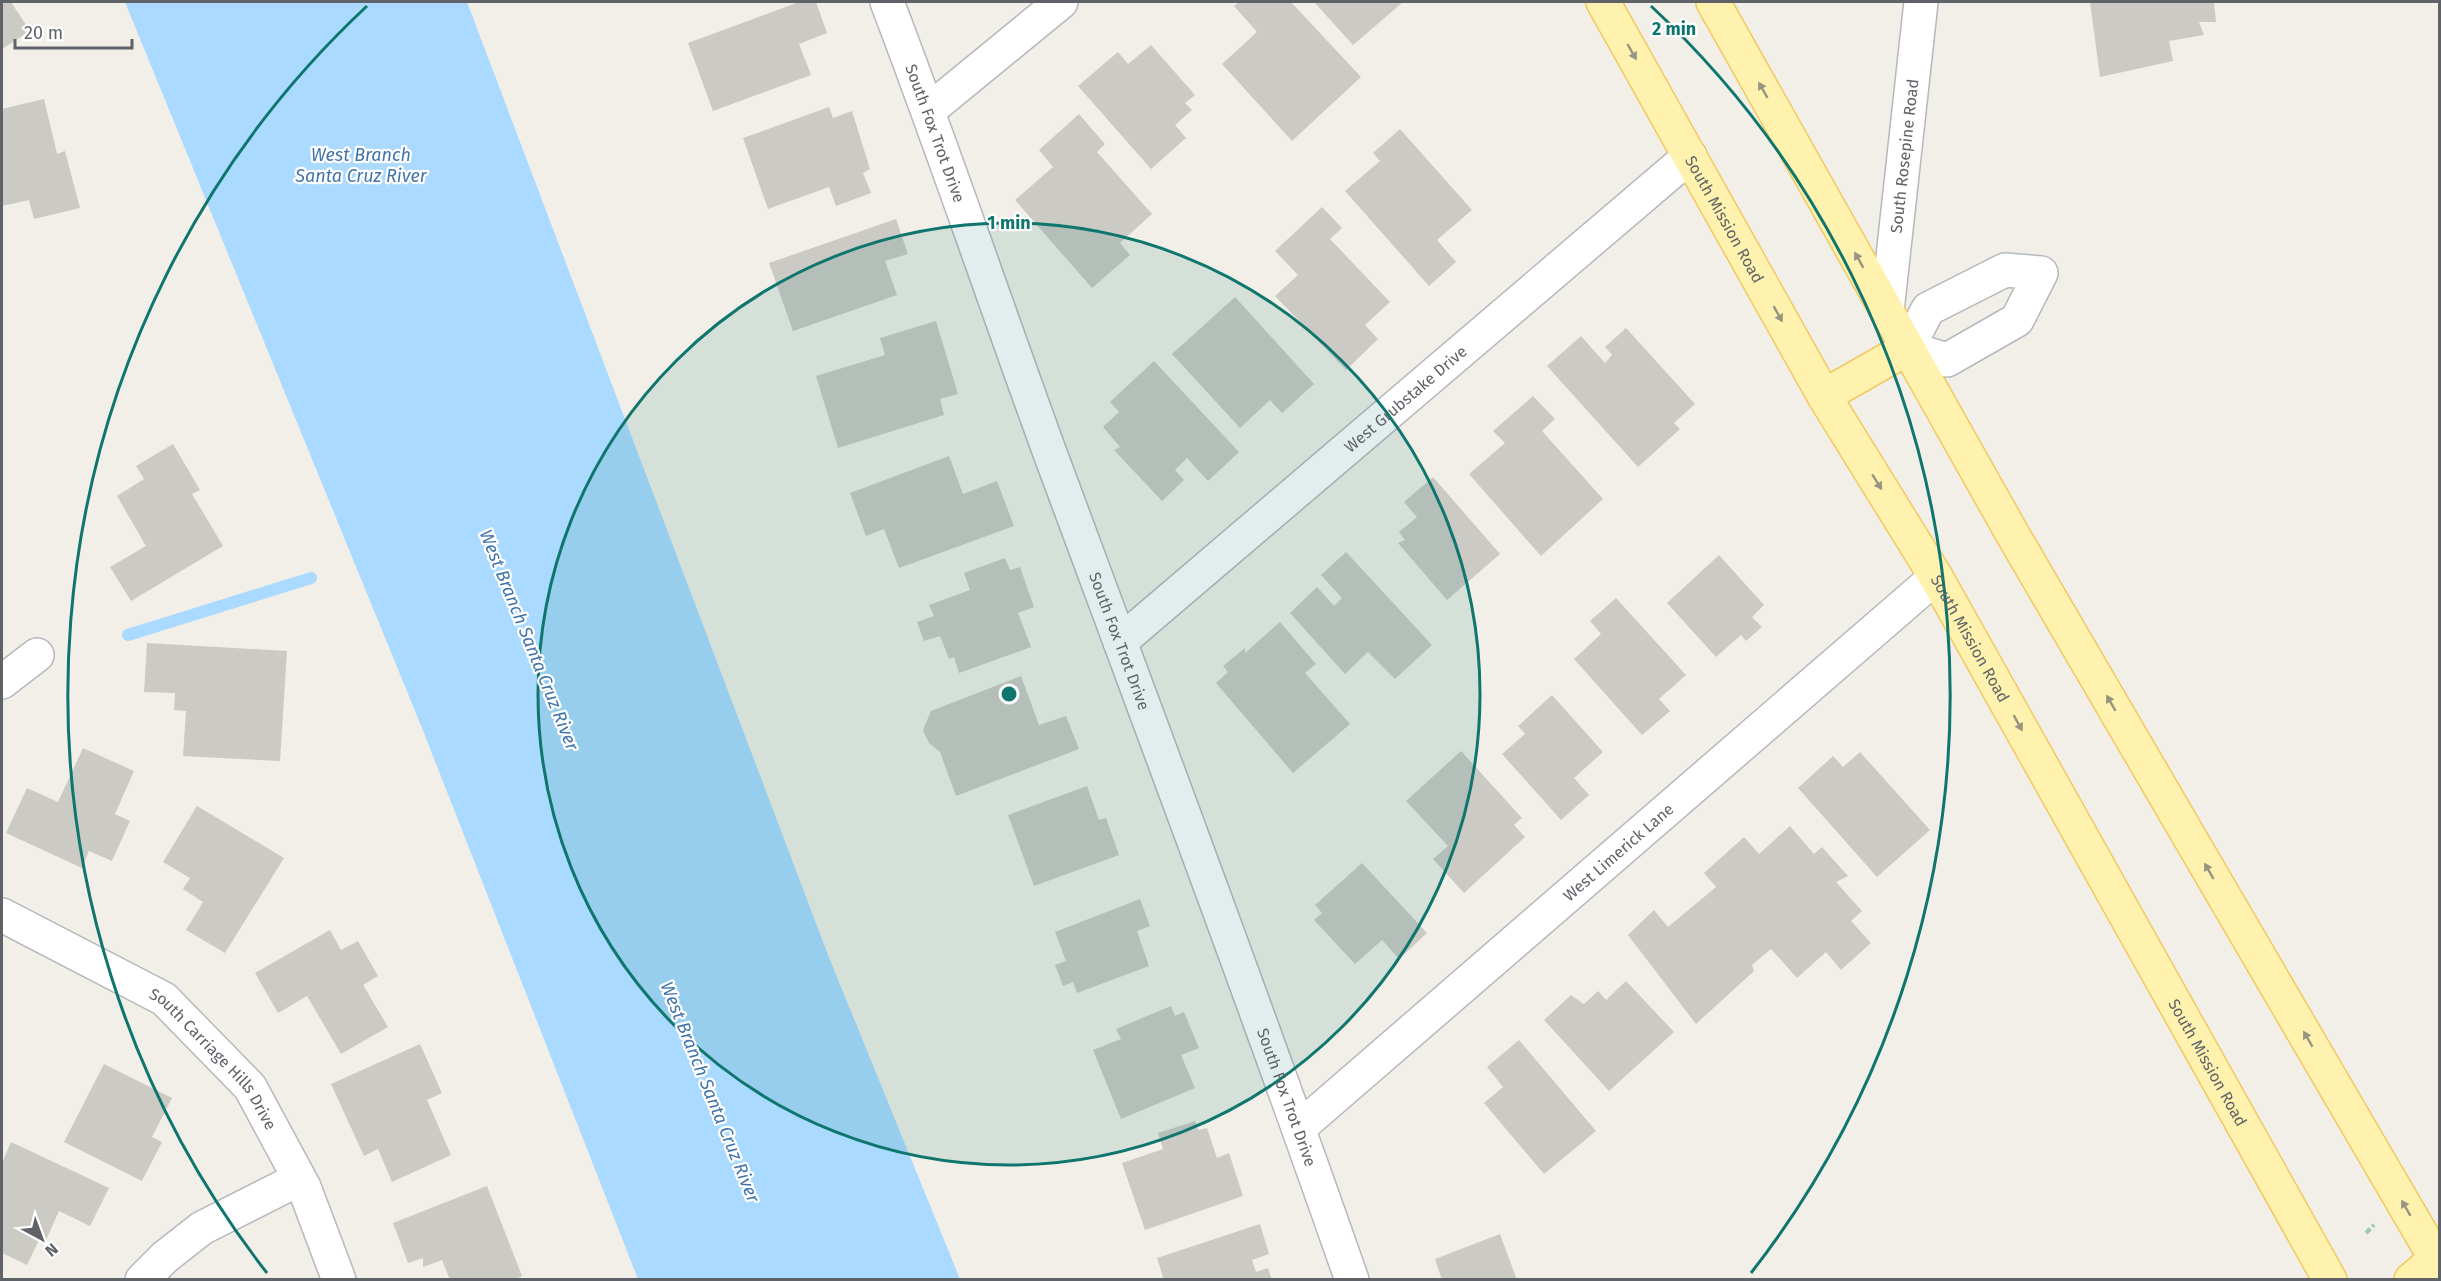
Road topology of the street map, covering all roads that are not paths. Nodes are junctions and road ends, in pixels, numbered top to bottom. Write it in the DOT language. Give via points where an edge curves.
graph roads {
  1 [pos="887,2"];
  2 [pos="1061,2"];
  3 [pos="1603,2"];
  4 [pos="1713,2"];
  5 [pos="1921,2"];
  6 [pos="928,111"];
  7 [pos="1690,156"];
  8 [pos="1887,311"];
  9 [pos="1908,348"];
  10 [pos="1824,396"];
  11 [pos="1936,577"];
  12 [pos="1120,642"];
  13 [pos="38,655"];
  14 [pos="2,682"];
  15 [pos="2,915"];
  16 [pos="1299,1128"];
  17 [pos="299,1179"];
  18 [pos="2438,1260"];
  19 [pos="142,1280"];
  20 [pos="339,1280"];
  21 [pos="1352,1280"];
  22 [pos="2330,1280"];
  23 [pos="2411,1280"];
  1 -- 6 [label="street, South Fox Trot Drive"];
  2 -- 6 [label="street"];
  3 -- 7 [label="main road, South Mission Road, one-way"];
  8 -- 4 [label="main road, one-way"];
  5 -- 8 [label="street, South Rosepine Road"];
  6 -- 12 [label="street, South Fox Trot Drive"];
  7 -- 10 [label="main road, South Mission Road, one-way"];
  7 -- 12 [label="street, West Grubstake Drive"];
  8 -- 9 [label="main road"];
  9 -- 10 [label="main road"];
  18 -- 9 [label="main road, one-way" via="2013,535"];
  10 -- 11 [label="main road, South Mission Road, one-way"];
  11 -- 16 [label="street, West Limerick Lane"];
  11 -- 22 [label="main road, South Mission Road, one-way"];
  12 -- 16 [label="street, South Fox Trot Drive"];
  13 -- 14 [label="street"];
  15 -- 17 [label="street, South Carriage Hills Drive" via="164,999 250,1087"];
  16 -- 21 [label="street, South Fox Trot Drive"];
  17 -- 19 [label="street" via="202,1228"];
  17 -- 20 [label="street, South Carriage Hills Drive"];
  18 -- 23 [label="main road"];
}
